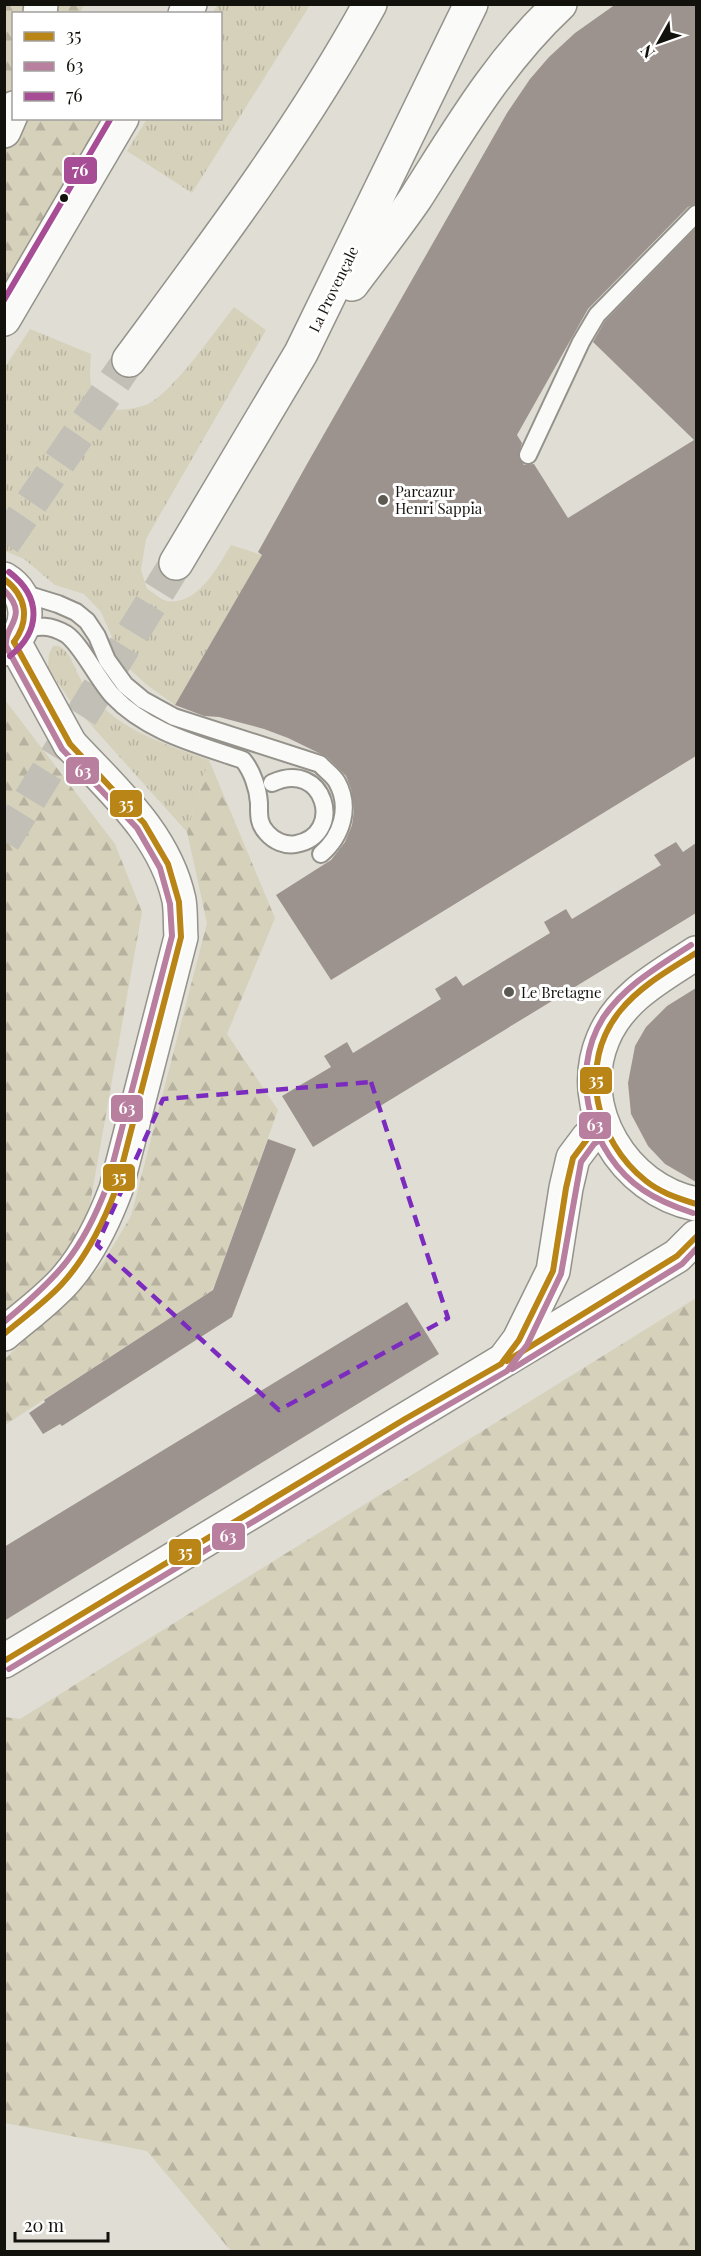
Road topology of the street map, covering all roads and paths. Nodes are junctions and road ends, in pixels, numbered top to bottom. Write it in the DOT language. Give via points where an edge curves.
graph roads {
  1 [pos="370,4"];
  2 [pos="471,4"];
  3 [pos="560,4"];
  4 [pos="12,113"];
  5 [pos="121,120"];
  6 [pos="4,131"];
  7 [pos="696,214"];
  8 [pos="4,319"];
  9 [pos="301,353"];
  10 [pos="129,360"];
  11 [pos="528,455"];
  12 [pos="176,563"];
  13 [pos="11,585"];
  14 [pos="14,640"];
  15 [pos="4,674"];
  16 [pos="70,744"];
  17 [pos="272,783"];
  18 [pos="321,854"];
  19 [pos="696,953"];
  20 [pos="603,1127"];
  21 [pos="696,1204"];
  22 [pos="696,1237"];
  23 [pos="4,1334"];
  24 [pos="501,1364"];
  25 [pos="4,1661"];
  1 -- 10 [label="main road" via="305,112"];
  2 -- 9 [label="main road, La Provençale"];
  3 -- 9 [label="main road" via="488,84 414,201"];
  4 -- 6 [label="main road"];
  5 -- 8 [label="main road"];
  7 -- 11 [label="lane" via="597,315"];
  9 -- 12 [label="main road, La Provençale"];
  13 -- 14 [label="main road" via="26,610"];
  13 -- 18 [label="lane" via="76,612 87,621 107,660 125,685 143,700 174,717 320,764 336,781 343,800 338,836"];
  14 -- 16 [label="main road"];
  14 -- 17 [label="lane" via="38,625 67,635 113,697 130,712 164,733 243,760 250,768 260,822 272,838 291,844 311,838 324,819 322,796 305,780 294,777"];
  15 -- 16 [label="main road"];
  16 -- 23 [label="main road" via="144,823 168,864 179,902 181,937 105,1220 66,1279"];
  19 -- 20 [label="main road" via="635,994 603,1038 593,1069 595,1100"];
  20 -- 21 [label="main road" via="620,1156 640,1176 661,1192"];
  20 -- 24 [label="main road" via="588,1138 573,1158 553,1271 519,1340"];
  22 -- 24 [label="main road" via="677,1256"];
  24 -- 25 [label="main road"];
}
